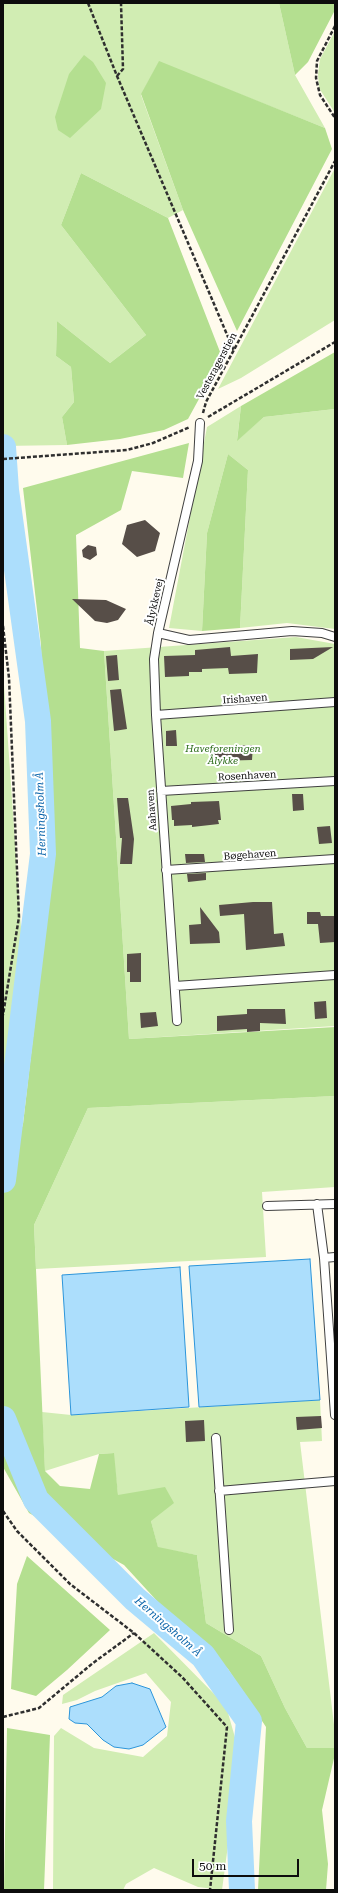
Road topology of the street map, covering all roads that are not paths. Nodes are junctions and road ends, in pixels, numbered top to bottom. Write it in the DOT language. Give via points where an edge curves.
graph roads {
  1 [pos="200,423"];
  2 [pos="158,633"];
  3 [pos="335,637"];
  4 [pos="335,702"];
  5 [pos="156,715"];
  6 [pos="335,781"];
  7 [pos="161,791"];
  8 [pos="335,859"];
  9 [pos="166,870"];
  10 [pos="335,975"];
  11 [pos="175,986"];
  12 [pos="176,1021"];
  13 [pos="316,1204"];
  14 [pos="335,1204"];
  15 [pos="267,1206"];
  16 [pos="335,1257"];
  17 [pos="324,1258"];
  18 [pos="335,1415"];
  19 [pos="216,1438"];
  20 [pos="335,1482"];
  21 [pos="219,1491"];
  22 [pos="229,1630"];
  1 -- 2 [label="lane, Ålykkevej" via="198,461"];
  2 -- 3 [label="lane, Ålykkevej" via="188,640 292,631 322,633"];
  2 -- 5 [label="lane, Aahaven" via="154,659"];
  4 -- 5 [label="lane, Irishaven"];
  5 -- 7 [label="lane, Aahaven"];
  6 -- 7 [label="lane, Rosenhaven"];
  7 -- 9 [label="lane, Aahaven"];
  8 -- 9 [label="lane, Bøgehaven"];
  9 -- 11 [label="lane, Aahaven"];
  10 -- 11 [label="lane"];
  11 -- 12 [label="lane, Aahaven"];
  13 -- 14 [label="lane"];
  13 -- 15 [label="lane"];
  13 -- 17 [label="lane"];
  16 -- 17 [label="lane"];
  17 -- 18 [label="lane"];
  19 -- 21 [label="lane"];
  20 -- 21 [label="lane"];
  21 -- 22 [label="lane"];
}
